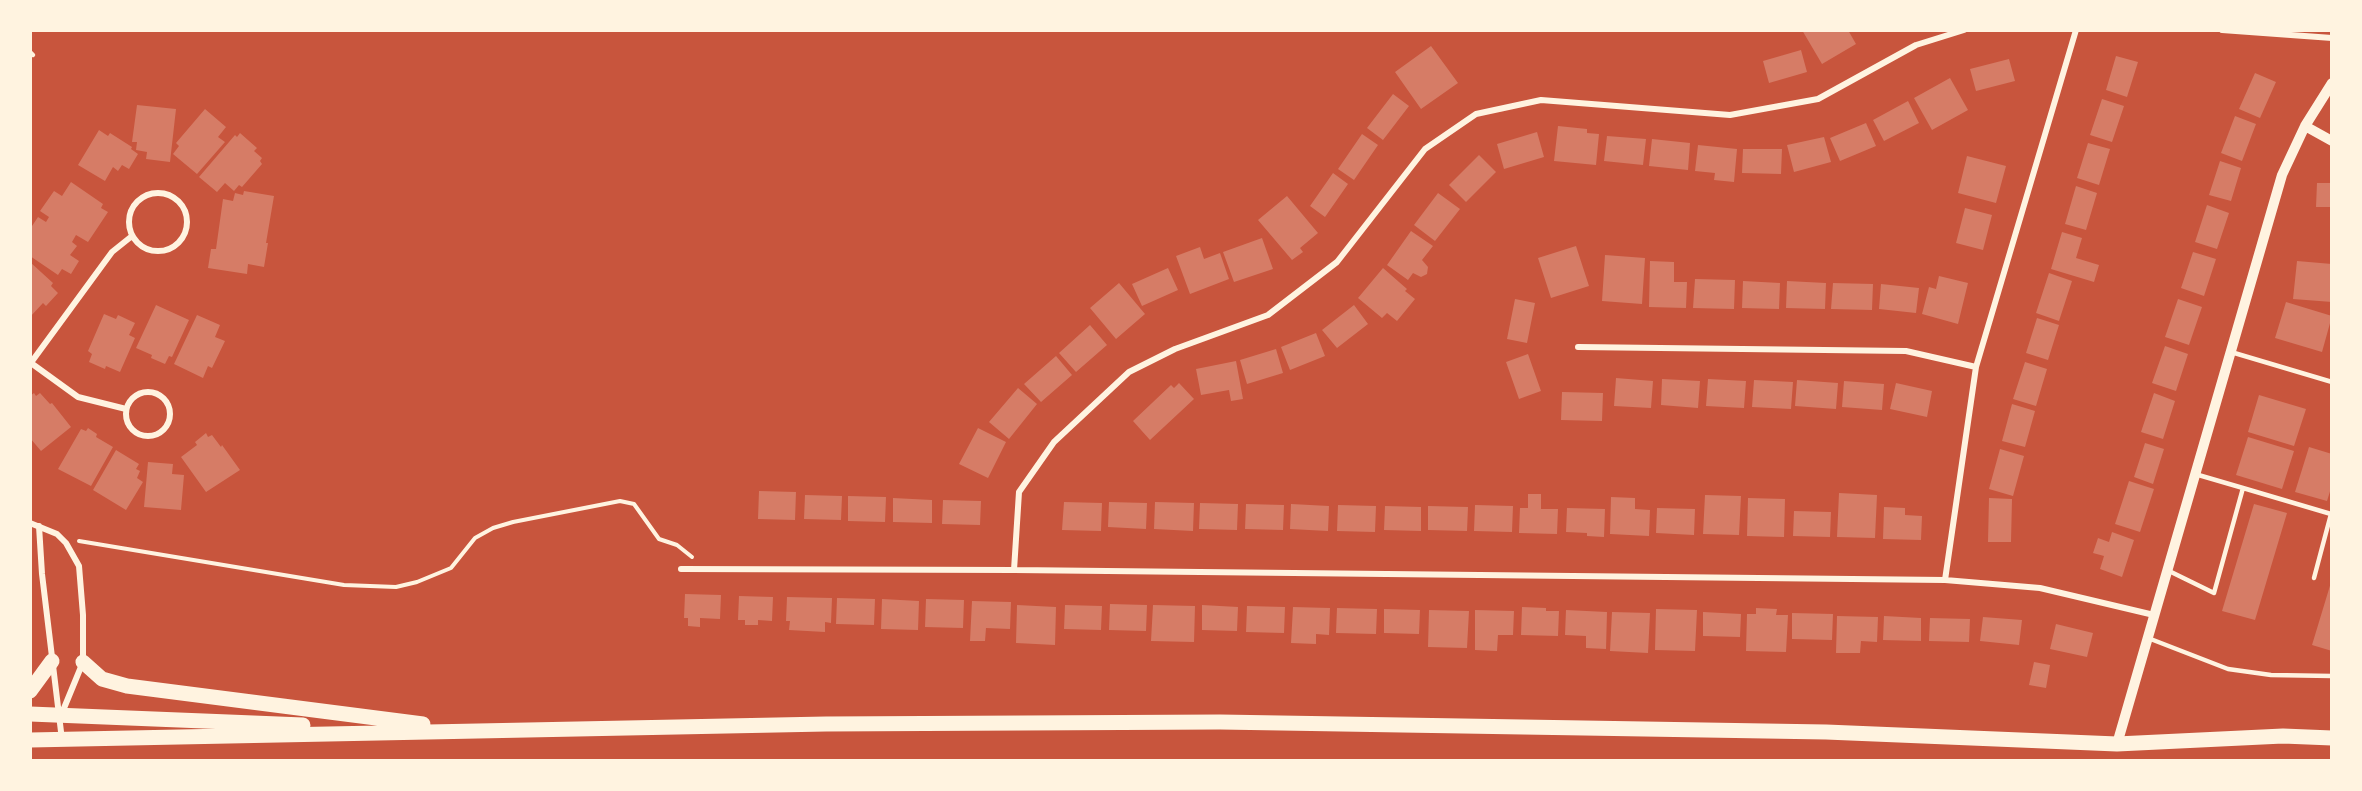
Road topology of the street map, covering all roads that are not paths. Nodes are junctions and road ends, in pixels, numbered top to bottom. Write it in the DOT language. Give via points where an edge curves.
graph roads {
  1 [pos="1964,30"];
  2 [pos="2076,30"];
  3 [pos="2222,30"];
  4 [pos="2332,38"];
  5 [pos="2332,84"];
  6 [pos="2305,126"];
  7 [pos="2332,141"];
  8 [pos="132,236"];
  9 [pos="1578,346"];
  10 [pos="2231,352"];
  11 [pos="31,364"];
  12 [pos="1976,368"];
  13 [pos="2332,382"];
  14 [pos="126,409"];
  15 [pos="2195,474"];
  16 [pos="2243,488"];
  17 [pos="30,523"];
  18 [pos="39,526"];
  19 [pos="681,569"];
  20 [pos="1014,570"];
  21 [pos="2167,570"];
  22 [pos="2314,578"];
  23 [pos="1945,580"];
  24 [pos="2154,615"];
  25 [pos="2148,638"];
  26 [pos="52,662"];
  27 [pos="83,662"];
  28 [pos="2332,676"];
  29 [pos="30,691"];
  30 [pos="30,714"];
  31 [pos="61,717"];
  32 [pos="471,730"];
  33 [pos="2332,738"];
  34 [pos="30,740"];
  35 [pos="62,740"];
  36 [pos="2117,744"];
  1 -- 20 [label="street" via="1916,45 1818,99 1730,115 1541,100 1476,114 1425,149 1337,262 1268,315 1175,349 1129,372 1054,442 1019,492"];
  2 -- 12 [label="street"];
  3 -- 4 [label="street"];
  5 -- 6 [label="street"];
  6 -- 7 [label="street"];
  6 -- 10 [label="street" via="2282,175"];
  8 -- 8 [label="street" via="149,251 172,249 186,231 188,219 184,208 167,194 145,196 130,213"];
  8 -- 11 [label="street" via="112,252"];
  9 -- 12 [label="street" via="1906,351"];
  10 -- 13 [label="lane"];
  10 -- 15 [label="street"];
  11 -- 14 [label="street" via="78,397"];
  12 -- 23 [label="street"];
  14 -- 14 [label="street" via="129,426 143,436 160,433 170,418 167,401 153,391 136,394"];
  15 -- 16 [label="lane"];
  15 -- 21 [label="street"];
  16 -- 21 [label="lane" via="2214,592"];
  16 -- 22 [label="lane" via="2331,514"];
  17 -- 18 [label="street"];
  18 -- 26 [label="street"];
  18 -- 27 [label="street" via="57,534 79,566"];
  19 -- 20 [label="street"];
  20 -- 23 [label="street"];
  21 -- 24 [label="street"];
  23 -- 24 [label="street" via="2040,588"];
  24 -- 25 [label="street"];
  25 -- 28 [label="lane" via="2228,669 2271,675"];
  25 -- 36 [label="street"];
  26 -- 29 [label="main road"];
  26 -- 31 [label="street"];
  27 -- 31 [label="street"];
  27 -- 32 [label="main road" via="102,678 127,686"];
  30 -- 31 [label="main road"];
  31 -- 32 [label="main road"];
  31 -- 35 [label="street"];
  32 -- 35 [label="main road"];
  32 -- 36 [label="main road" via="1220,722 1826,732"];
  33 -- 36 [label="main road" via="2283,736"];
  34 -- 35 [label="main road"];
}
